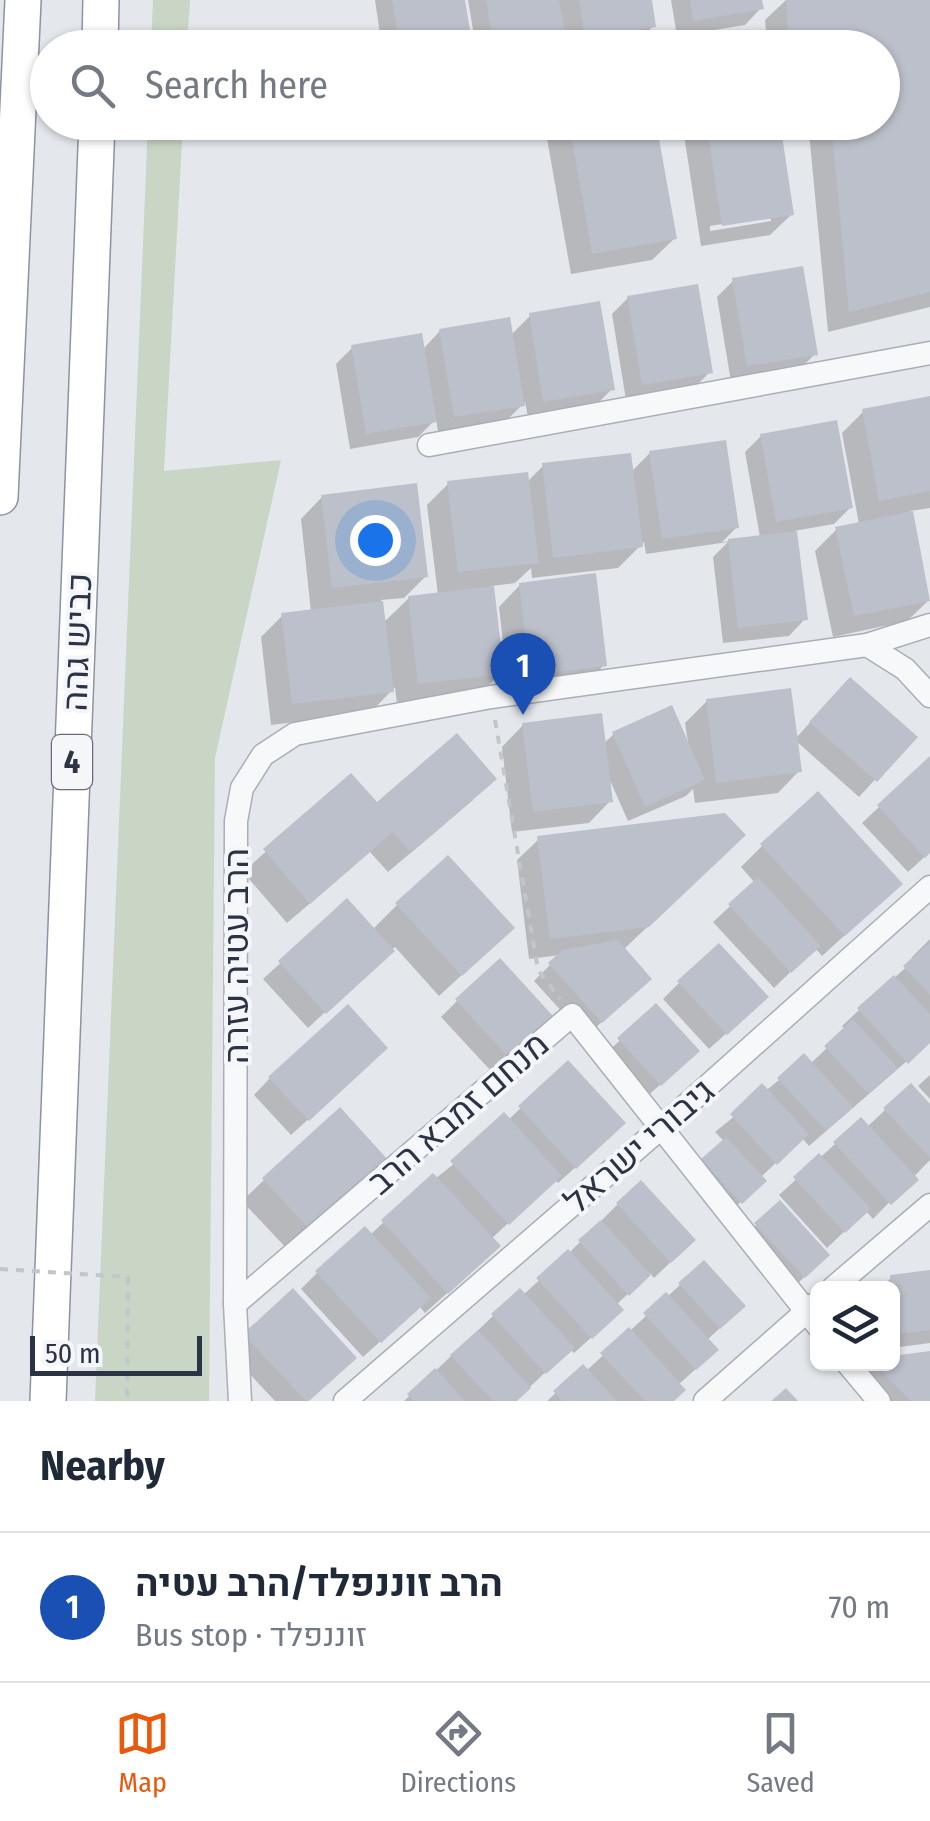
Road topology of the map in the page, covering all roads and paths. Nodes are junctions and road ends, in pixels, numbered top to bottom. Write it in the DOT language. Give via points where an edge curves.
graph roads {
  1 [pos="23,0"];
  2 [pos="101,0"];
  3 [pos="100,30"];
  4 [pos="96,140"];
  5 [pos="930,353"];
  6 [pos="429,445"];
  7 [pos="0,497"];
  8 [pos="930,625"];
  9 [pos="867,645"];
  10 [pos="930,696"];
  11 [pos="491,697"];
  12 [pos="930,888"];
  13 [pos="572,1015"];
  14 [pos="663,1126"];
  15 [pos="930,1205"];
  16 [pos="0,1270"];
  17 [pos="842,1281"];
  18 [pos="235,1304"];
  19 [pos="810,1308"];
  20 [pos="810,1316"];
  21 [pos="854,1371"];
  22 [pos="48,1401"];
  23 [pos="127,1401"];
  24 [pos="240,1401"];
  25 [pos="346,1401"];
  26 [pos="705,1401"];
  27 [pos="879,1401"];
  1 -- 7 [label="highway"];
  2 -- 3 [label="highway"];
  4 -- 22 [label="highway, כביש גהה / 4"];
  5 -- 6 [label="street"];
  8 -- 9 [label="street, הרב עטיה עזרה"];
  9 -- 10 [label="street" via="905,669"];
  9 -- 11 [label="street, הרב עטיה עזרה"];
  11 -- 13 [label="path" via="538,970"];
  11 -- 18 [label="street, הרב עטיה עזרה" via="295,734 263,755 242,788 236,822"];
  12 -- 14 [label="street, גיבורי ישראל"];
  13 -- 14 [label="street, מנחם זמבא הרב"];
  13 -- 18 [label="street, מנחם זמבא הרב"];
  14 -- 19 [label="street, מנחם זמבא הרב"];
  14 -- 25 [label="street, גיבורי ישראל"];
  15 -- 17 [label="street"];
  16 -- 23 [label="path, bridge" via="128,1277"];
  18 -- 24 [label="street, הרב עטיה עזרה"];
  20 -- 26 [label="street"];
  21 -- 27 [label="street"];
}
